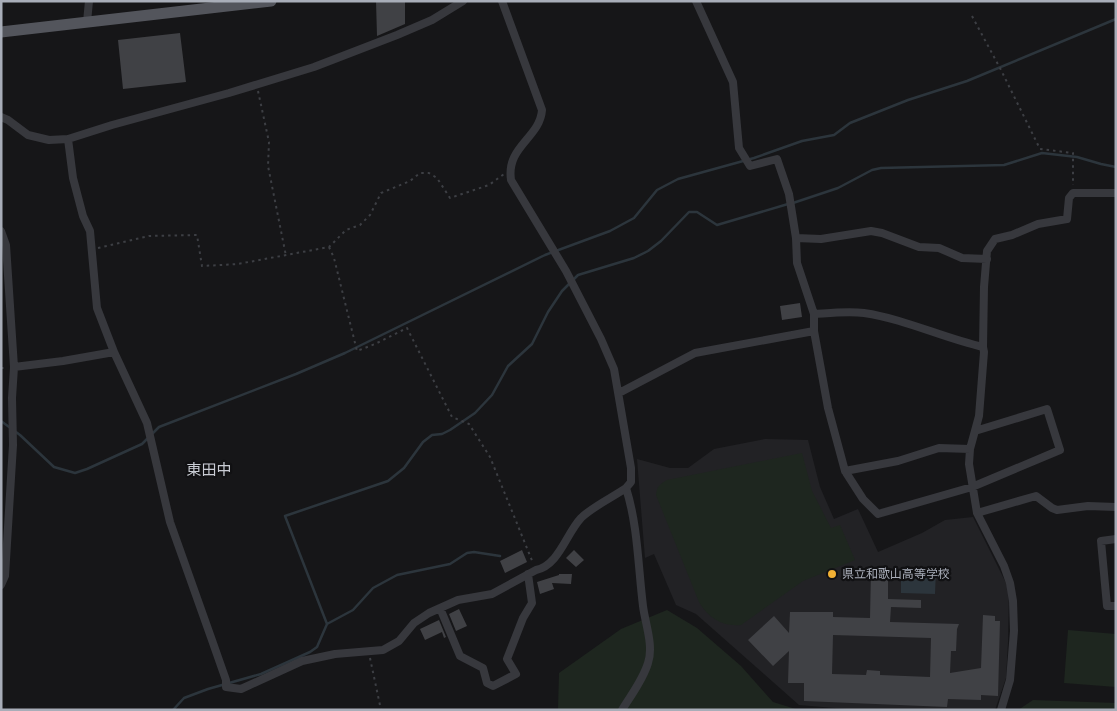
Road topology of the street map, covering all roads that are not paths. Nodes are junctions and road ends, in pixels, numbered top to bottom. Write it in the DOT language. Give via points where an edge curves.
graph roads {
  1 [pos="89,1"];
  2 [pos="271,1"];
  3 [pos="463,1"];
  4 [pos="502,1"];
  5 [pos="696,1"];
  6 [pos="87,22"];
  7 [pos="1,32"];
  8 [pos="1,117"];
  9 [pos="68,139"];
  10 [pos="1116,193"];
  11 [pos="1,230"];
  12 [pos="796,238"];
  13 [pos="987,259"];
  14 [pos="814,314"];
  15 [pos="814,331"];
  16 [pos="983,347"];
  17 [pos="114,352"];
  18 [pos="14,367"];
  19 [pos="619,393"];
  20 [pos="975,431"];
  21 [pos="970,449"];
  22 [pos="845,471"];
  23 [pos="972,486"];
  24 [pos="626,488"];
  25 [pos="1116,507"];
  26 [pos="978,513"];
  27 [pos="1116,539"];
  28 [pos="528,574"];
  29 [pos="1,585"];
  30 [pos="1116,606"];
  31 [pos="440,608"];
  32 [pos="622,710"];
  33 [pos="1001,710"];
  1 -- 6 [label="street"];
  2 -- 6 [label="main road"];
  3 -- 9 [label="street" via="432,20 314,67"];
  4 -- 19 [label="street" via="542,110 541,120 515,154 510,169 511,180 566,271 601,339 614,369"];
  5 -- 12 [label="street" via="732,82 740,148 750,166 777,159 788,194"];
  6 -- 7 [label="main road"];
  8 -- 9 [label="street" via="28,134 49,140"];
  9 -- 17 [label="street" via="72,178 82,216 90,231 97,308"];
  10 -- 13 [label="street" via="1072,192 1067,219 1038,224 995,239 987,251"];
  11 -- 18 [label="street" via="6,244"];
  12 -- 13 [label="street" via="882,233 919,247 940,248 962,258"];
  12 -- 14 [label="street" via="798,263"];
  13 -- 16 [label="street"];
  14 -- 15 [label="street"];
  14 -- 16 [label="street" via="863,313 902,321"];
  15 -- 19 [label="street" via="695,353"];
  15 -- 22 [label="street" via="828,408"];
  16 -- 20 [label="street" via="979,416"];
  17 -- 18 [label="street"];
  17 -- 31 [label="street" via="147,424 170,522 214,643 226,687 241,689 302,661 383,650 399,641 414,623"];
  18 -- 29 [label="street" via="10,508 5,576"];
  19 -- 24 [label="street" via="631,468 631,482"];
  20 -- 21 [label="street"];
  20 -- 23 [label="street" via="1047,409 1060,450"];
  21 -- 22 [label="street" via="940,448 898,461"];
  21 -- 23 [label="street"];
  22 -- 23 [label="street" via="878,514"];
  23 -- 26 [label="street"];
  24 -- 28 [label="street" via="581,518 552,561"];
  24 -- 32 [label="street" via="634,512 649,662"];
  25 -- 26 [label="street" via="1056,510 1036,496"];
  26 -- 33 [label="street" via="1004,566 1013,601 1010,680"];
  27 -- 30 [label="street" via="1101,540 1107,606"];
  28 -- 31 [label="street" via="492,594 458,600"];
  28 -- 31 [label="street" via="532,603 507,659 516,674 493,686 486,683 483,668 460,656"];
}
